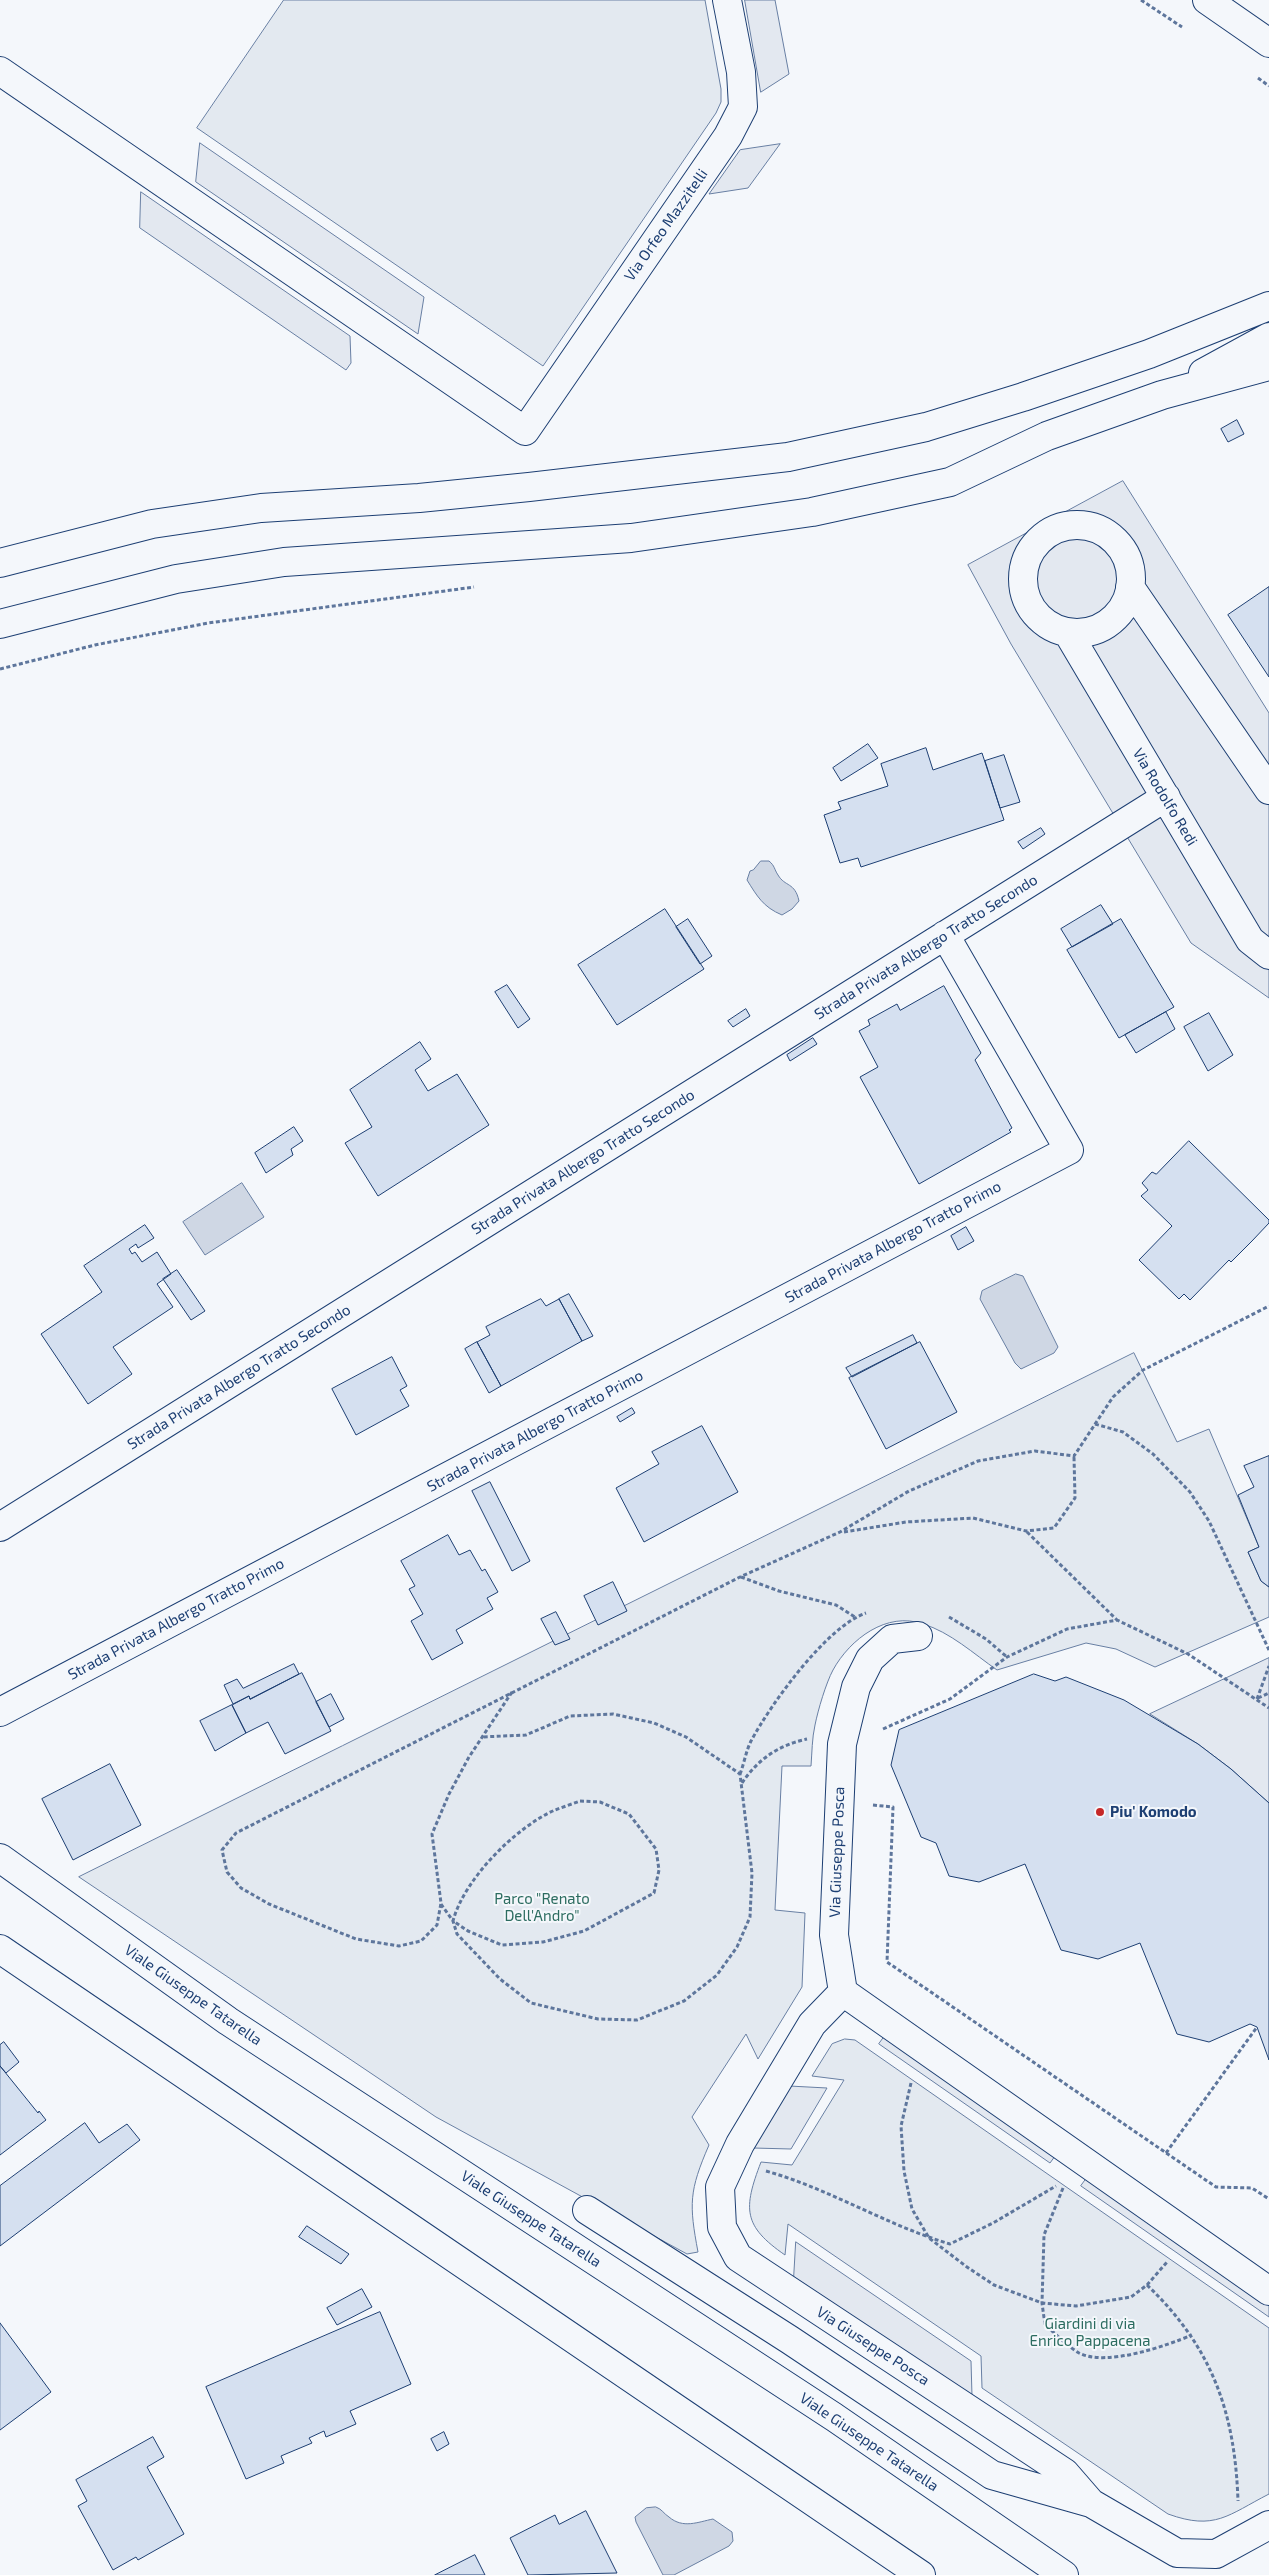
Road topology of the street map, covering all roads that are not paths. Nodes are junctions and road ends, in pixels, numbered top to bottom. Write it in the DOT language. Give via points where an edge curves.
graph roads {
  1 [pos="727,0"];
  2 [pos="1207,0"];
  3 [pos="1269,43"];
  4 [pos="0,71"];
  5 [pos="1269,306"];
  6 [pos="1269,337"];
  7 [pos="1269,366"];
  8 [pos="1162,394"];
  9 [pos="0,563"];
  10 [pos="1130,587"];
  11 [pos="0,624"];
  12 [pos="1068,633"];
  13 [pos="1269,790"];
  14 [pos="1166,797"];
  15 [pos="945,935"];
  16 [pos="1269,955"];
  17 [pos="0,1527"];
  18 [pos="918,1636"];
  19 [pos="0,1712"];
  20 [pos="0,1858"];
  21 [pos="0,1949"];
  22 [pos="843,1992"];
  23 [pos="587,2210"];
  24 [pos="1269,2291"];
  25 [pos="1091,2503"];
  26 [pos="1269,2525"];
  27 [pos="921,2575"];
  28 [pos="1064,2575"];
  1 -- 4 [label="main road, Via Orfeo Mazzitelli" via="741,72 742,107 728,136 525,431"];
  2 -- 3 [label="main road"];
  5 -- 9 [label="main road" via="1149,354 1023,397 926,427 788,457 469,493 261,508 152,524"];
  6 -- 8 [label="main road"];
  7 -- 8 [label="main road"];
  8 -- 11 [label="main road" via="1047,436 950,482 812,512 631,538 284,562 176,579"];
  10 -- 12 [label="main road" via="1125,603 1102,627"];
  10 -- 12 [label="main road" via="1130,569 1124,551 1096,528 1060,527 1044,535 1031,549 1024,565 1022,584 1036,616 1051,627"];
  10 -- 13 [label="main road"];
  12 -- 14 [label="main road, Via Rodolfo Redi"];
  14 -- 15 [label="main road, Strada Privata Albergo Tratto Secondo"];
  14 -- 16 [label="main road, Via Rodolfo Redi" via="1250,940"];
  15 -- 17 [label="main road, Strada Privata Albergo Tratto Secondo"];
  15 -- 19 [label="main road, Strada Privata Albergo Tratto Primo" via="1069,1150"];
  18 -- 22 [label="main road, Via Giuseppe Posca" via="892,1639 870,1659 848,1712 842,1744 834,1935"];
  20 -- 28 [label="main road, Viale Giuseppe Tatarella" via="228,2021 834,2417"];
  21 -- 27 [label="main road"];
  22 -- 24 [label="main road"];
  22 -- 25 [label="main road, Via Giuseppe Posca" via="812,2024 740,2144 720,2187 722,2227 738,2257 1065,2473"];
  23 -- 25 [label="main road" via="992,2475"];
  25 -- 26 [label="main road, Via Giuseppe Posca" via="1177,2553 1216,2554"];
}
